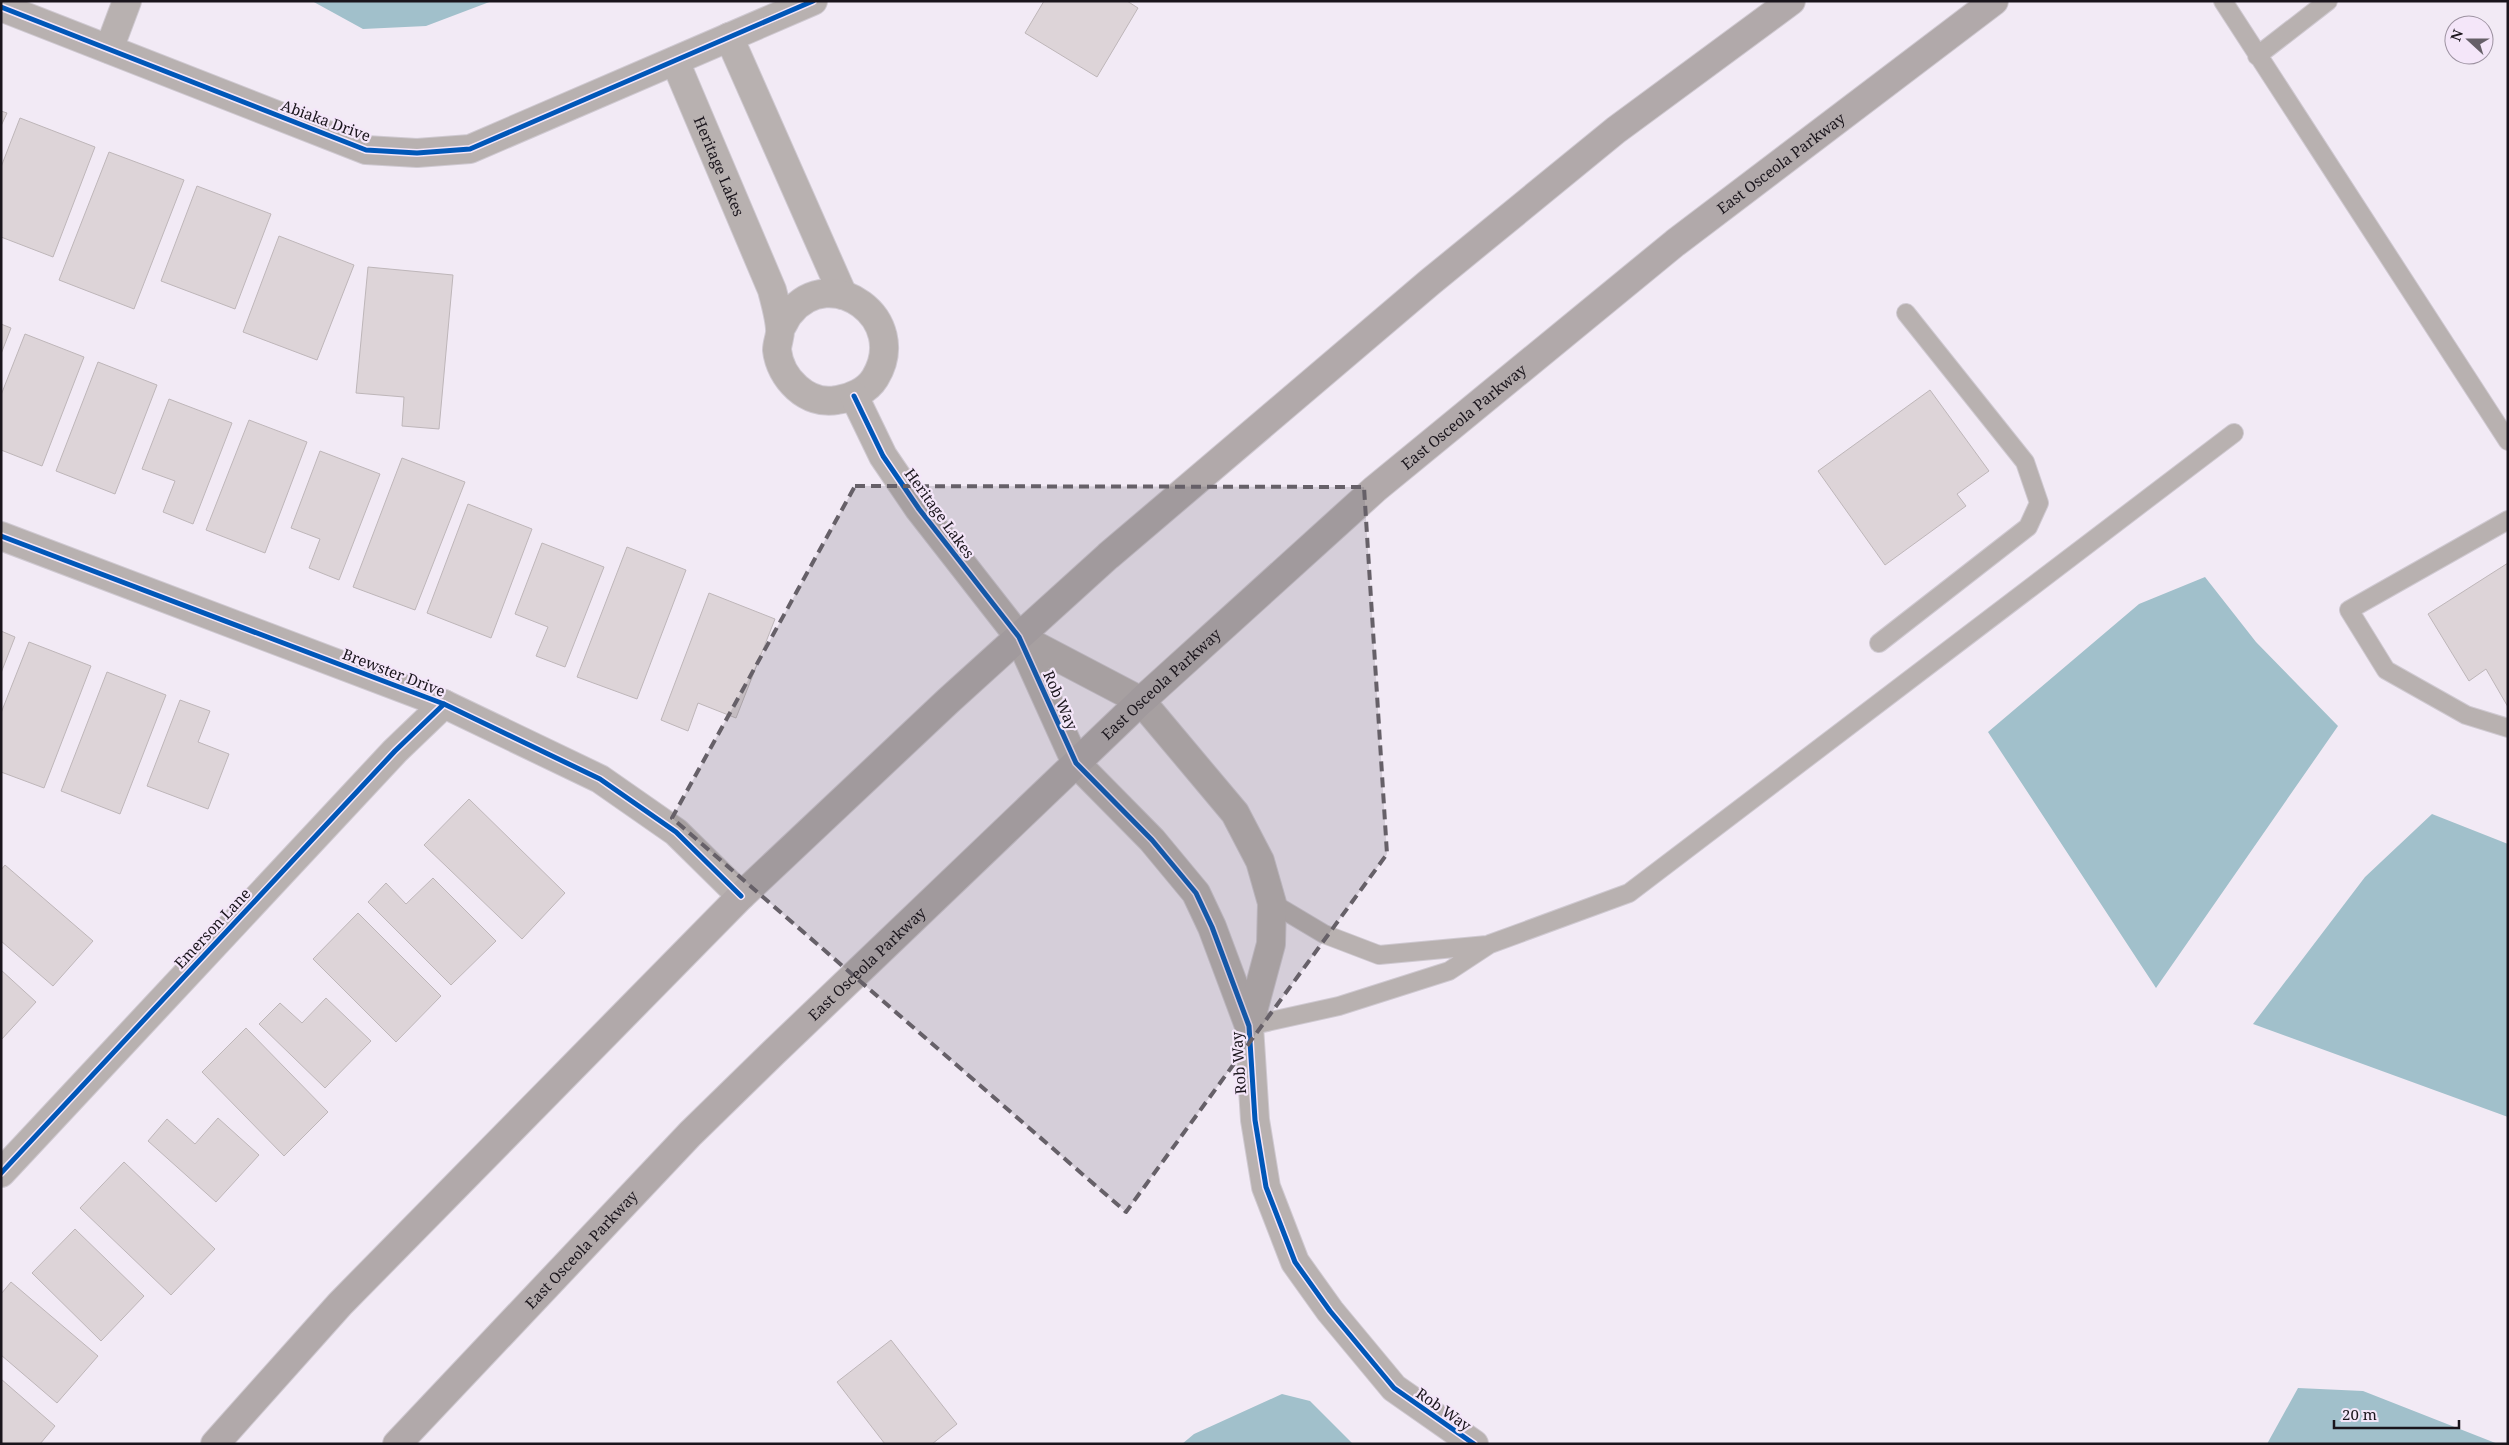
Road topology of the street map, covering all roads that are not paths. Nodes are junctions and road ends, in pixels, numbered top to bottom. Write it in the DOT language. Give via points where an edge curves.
graph roads {
  1 [pos="127,1"];
  2 [pos="813,1"];
  3 [pos="1791,1"];
  4 [pos="1994,1"];
  5 [pos="2223,1"];
  6 [pos="2328,1"];
  7 [pos="1,7"];
  8 [pos="729,37"];
  9 [pos="109,49"];
  10 [pos="2257,56"];
  11 [pos="675,61"];
  12 [pos="843,295"];
  13 [pos="1906,313"];
  14 [pos="780,329"];
  15 [pos="854,396"];
  16 [pos="2234,433"];
  17 [pos="2508,441"];
  18 [pos="2508,520"];
  19 [pos="1,536"];
  20 [pos="1019,637"];
  21 [pos="1879,643"];
  22 [pos="1141,701"];
  23 [pos="444,704"];
  24 [pos="2508,728"];
  25 [pos="1076,763"];
  26 [pos="741,896"];
  27 [pos="1272,903"];
  28 [pos="1490,944"];
  29 [pos="1249,1026"];
  30 [pos="1,1172"];
  31 [pos="216,1444"];
  32 [pos="397,1444"];
  33 [pos="1474,1444"];
  1 -- 9 [label="street"];
  2 -- 8 [label="street, Abiaka Drive"];
  3 -- 20 [label="main road" via="1616,130 1445,270 1108,556"];
  4 -- 22 [label="main road, East Osceola Parkway" via="1675,243 1375,489"];
  5 -- 10 [label="lane"];
  6 -- 10 [label="lane"];
  7 -- 9 [label="street, Abiaka Drive"];
  8 -- 11 [label="street, Abiaka Drive"];
  8 -- 12 [label="street"];
  9 -- 11 [label="street, Abiaka Drive" via="366,150 417,153 470,149"];
  10 -- 17 [label="lane"];
  11 -- 14 [label="street, Heritage Lakes" via="772,290"];
  12 -- 14 [label="street, Heritage Lakes" via="824,294 806,300 791,312"];
  12 -- 15 [label="street, Heritage Lakes" via="867,306 882,328 884,355 874,380"];
  13 -- 21 [label="lane" via="2025,462 2039,503 2028,527"];
  14 -- 15 [label="street, Heritage Lakes" via="777,349 782,370 794,387 812,398 834,401"];
  15 -- 20 [label="street, Heritage Lakes" via="883,456 919,509"];
  16 -- 28 [label="lane" via="1629,893"];
  18 -- 24 [label="lane" via="2349,610 2386,670 2466,715"];
  19 -- 23 [label="street, Brewster Drive"];
  20 -- 22 [label="street, Rob Way"];
  20 -- 25 [label="street, Rob Way"];
  20 -- 26 [label="main road" via="940,707"];
  22 -- 25 [label="main road, East Osceola Parkway"];
  22 -- 27 [label="street, Rob Way" via="1235,813 1260,861"];
  23 -- 26 [label="street, Brewster Drive" via="600,779 676,832"];
  23 -- 30 [label="street, Emerson Lane" via="395,751"];
  25 -- 29 [label="street, Rob Way" via="1152,840 1196,893"];
  25 -- 32 [label="main road, East Osceola Parkway" via="690,1134"];
  26 -- 31 [label="main road" via="340,1304"];
  27 -- 28 [label="lane" via="1324,934 1379,955"];
  27 -- 29 [label="street, Rob Way" via="1271,944"];
  28 -- 29 [label="lane" via="1449,971 1339,1006"];
  29 -- 33 [label="street, Rob Way" via="1255,1120 1266,1187 1295,1262 1330,1311 1394,1388"];
}
